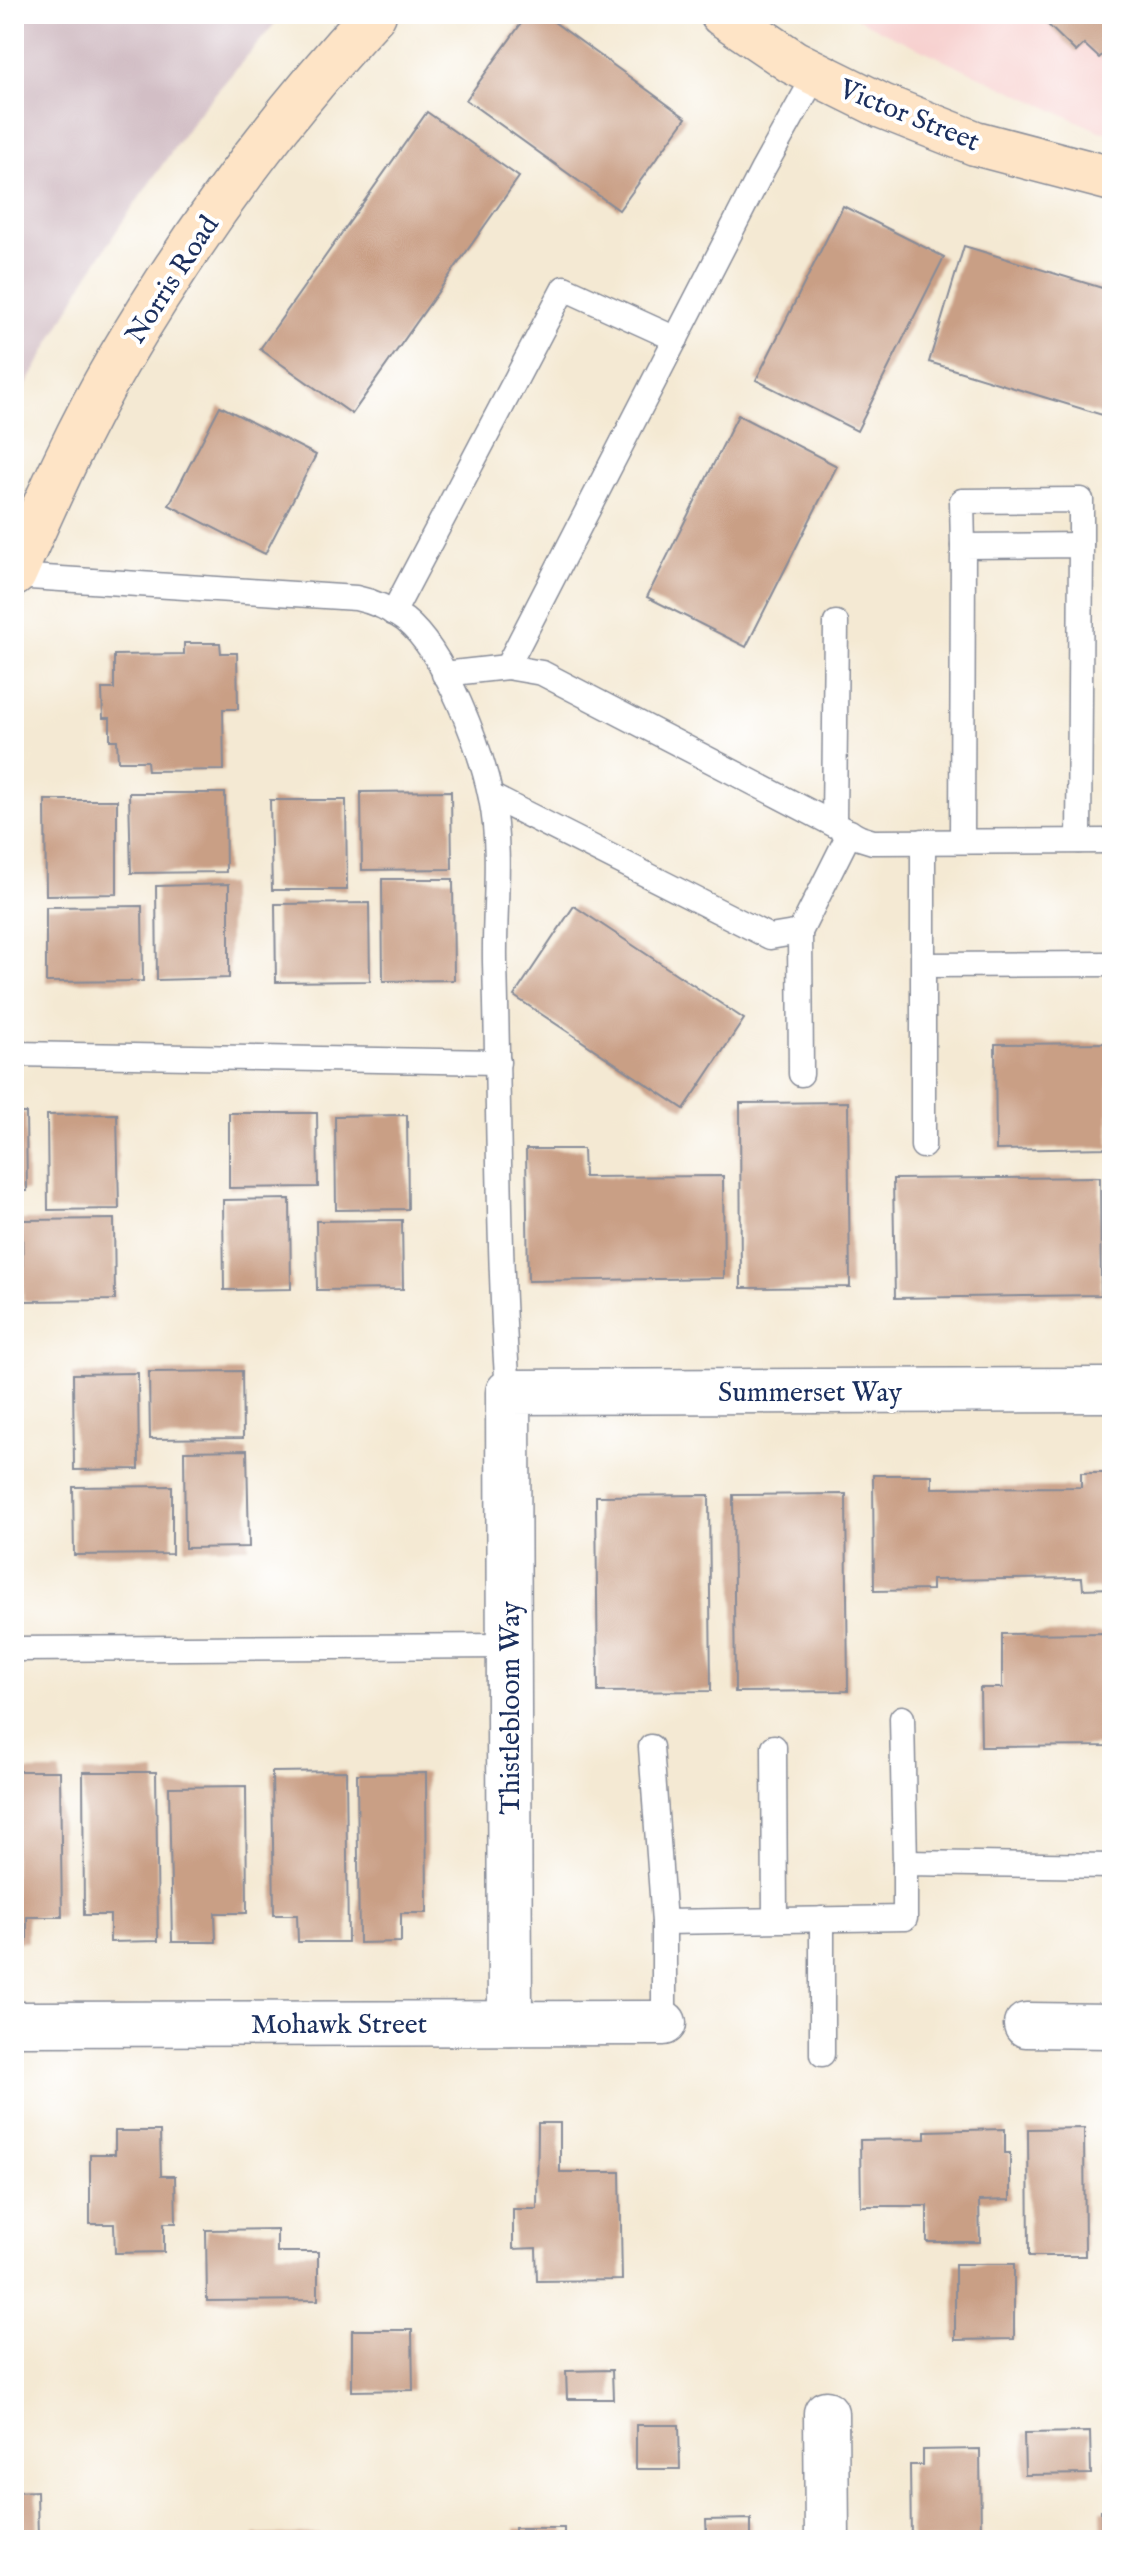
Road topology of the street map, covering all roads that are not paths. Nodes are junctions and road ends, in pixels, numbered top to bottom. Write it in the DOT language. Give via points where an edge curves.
graph roads {
  1 [pos="374,14"];
  2 [pos="722,14"];
  3 [pos="816,74"];
  4 [pos="1112,179"];
  5 [pos="676,339"];
  6 [pos="1081,545"];
  7 [pos="963,546"];
  8 [pos="14,575"];
  9 [pos="393,613"];
  10 [pos="836,623"];
  11 [pos="507,667"];
  12 [pos="444,674"];
  13 [pos="491,796"];
  14 [pos="842,828"];
  15 [pos="923,841"];
  16 [pos="962,841"];
  17 [pos="1079,841"];
  18 [pos="1112,841"];
  19 [pos="800,932"];
  20 [pos="1112,964"];
  21 [pos="924,965"];
  22 [pos="14,1054"];
  23 [pos="498,1062"];
  24 [pos="801,1074"];
  25 [pos="923,1146"];
  26 [pos="1112,1390"];
  27 [pos="508,1392"];
  28 [pos="509,1646"];
  29 [pos="14,1649"];
  30 [pos="902,1718"];
  31 [pos="651,1747"];
  32 [pos="774,1747"];
  33 [pos="905,1863"];
  34 [pos="1112,1866"];
  35 [pos="775,1919"];
  36 [pos="822,1919"];
  37 [pos="664,1922"];
  38 [pos="510,2023"];
  39 [pos="664,2023"];
  40 [pos="14,2024"];
  41 [pos="1026,2025"];
  42 [pos="1112,2026"];
  43 [pos="822,2054"];
  44 [pos="826,2413"];
  45 [pos="827,2540"];
  1 -- 8 [label="street, Norris Road" via="265,142 187,250 117,363 55,481"];
  2 -- 3 [label="street, Victor Street"];
  3 -- 4 [label="street, Victor Street" via="975,143"];
  3 -- 5 [label="lane"];
  5 -- 9 [label="lane" via="564,288"];
  5 -- 11 [label="lane"];
  6 -- 7 [label="lane"];
  6 -- 7 [label="lane" via="1081,500 962,501"];
  6 -- 17 [label="lane"];
  7 -- 16 [label="lane"];
  8 -- 9 [label="lane" via="356,598"];
  9 -- 12 [label="lane" via="407,621"];
  10 -- 14 [label="lane"];
  11 -- 12 [label="lane"];
  11 -- 14 [label="lane" via="567,684"];
  12 -- 13 [label="lane"];
  13 -- 19 [label="lane" via="770,937"];
  13 -- 23 [label="lane" via="497,834"];
  14 -- 15 [label="lane" via="873,842"];
  14 -- 19 [label="lane"];
  15 -- 16 [label="lane"];
  15 -- 21 [label="lane"];
  16 -- 17 [label="lane"];
  17 -- 18 [label="lane"];
  19 -- 24 [label="lane"];
  20 -- 21 [label="lane"];
  21 -- 25 [label="lane"];
  22 -- 23 [label="lane"];
  23 -- 27 [label="lane"];
  26 -- 27 [label="street, Summerset Way"];
  27 -- 28 [label="street, Thistlebloom Way"];
  28 -- 29 [label="lane"];
  28 -- 38 [label="street, Thistlebloom Way"];
  30 -- 33 [label="lane"];
  31 -- 37 [label="lane"];
  32 -- 35 [label="lane"];
  33 -- 34 [label="lane"];
  33 -- 36 [label="lane" via="905,1918"];
  35 -- 36 [label="lane"];
  35 -- 37 [label="lane"];
  36 -- 43 [label="lane"];
  37 -- 39 [label="lane"];
  38 -- 39 [label="street, Mohawk Street"];
  38 -- 40 [label="street, Mohawk Street"];
  41 -- 42 [label="street"];
  44 -- 45 [label="street"];
}
